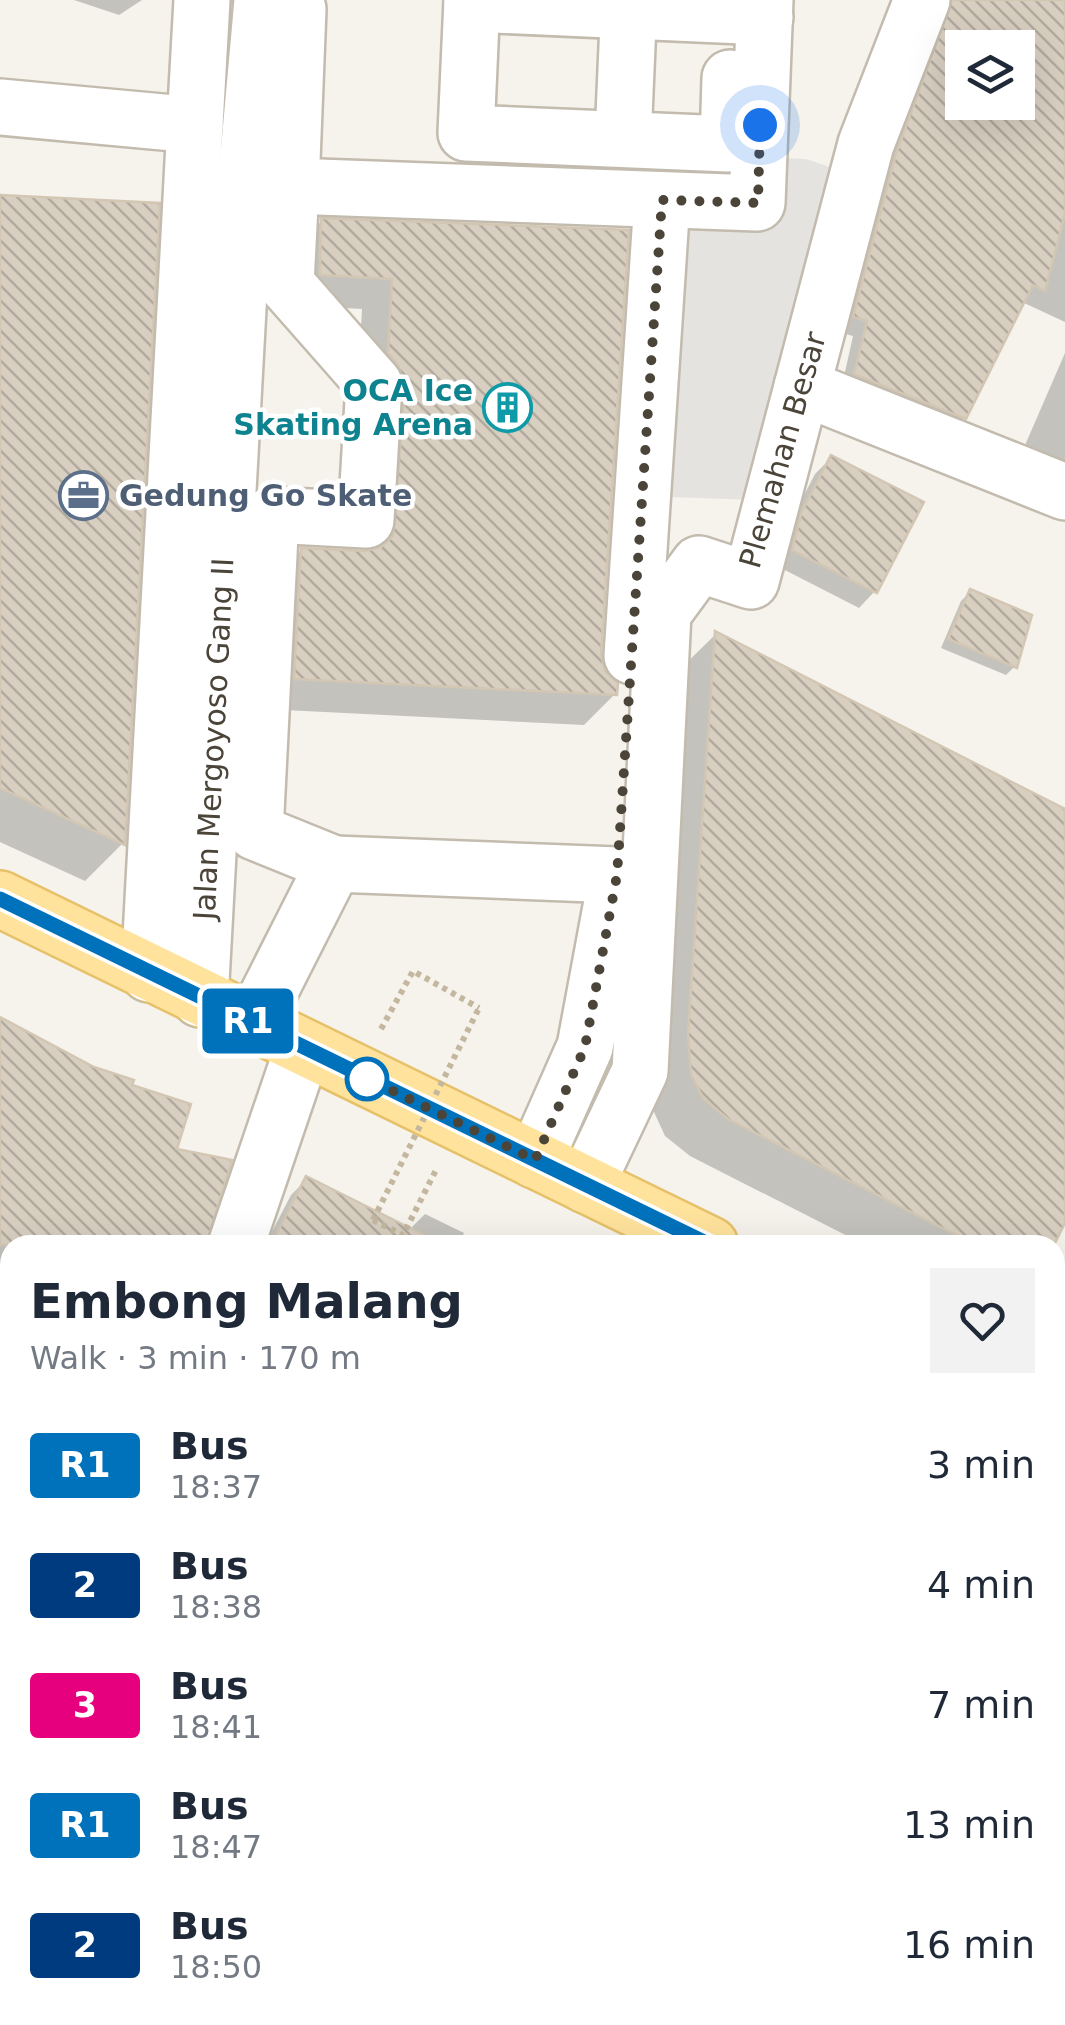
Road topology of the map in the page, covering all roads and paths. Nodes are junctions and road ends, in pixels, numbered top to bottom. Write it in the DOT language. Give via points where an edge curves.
graph roads {
  1 [pos="202,0"];
  2 [pos="262,0"];
  3 [pos="298,0"];
  4 [pos="922,0"];
  5 [pos="472,2"];
  6 [pos="629,6"];
  7 [pos="754,11"];
  8 [pos="0,106"];
  9 [pos="195,125"];
  10 [pos="623,139"];
  11 [pos="291,186"];
  12 [pos="662,200"];
  13 [pos="802,387"];
  14 [pos="1065,492"];
  15 [pos="334,864"];
  16 [pos="617,875"];
  17 [pos="0,900"];
  18 [pos="149,974"];
  19 [pos="200,999"];
  20 [pos="253,1024"];
  21 [pos="303,1048"];
  22 [pos="356,1073"];
  23 [pos="460,1124"];
  24 [pos="535,1160"];
  25 [pos="586,1185"];
  26 [pos="647,1231"];
  27 [pos="239,1235"];
  1 -- 9 [label="street"];
  2 -- 19 [label="street, Jalan Mergoyoso Gang II" via="244,200"];
  3 -- 11 [label="street"];
  4 -- 13 [label="street, Plemahan Besar" via="866,144"];
  5 -- 6 [label="street"];
  5 -- 10 [label="street" via="466,134"];
  6 -- 7 [label="street"];
  6 -- 10 [label="street"];
  7 -- 10 [label="street" via="728,144"];
  7 -- 12 [label="street" via="758,203"];
  8 -- 9 [label="street"];
  9 -- 18 [label="street"];
  11 -- 12 [label="street"];
  11 -- 15 [label="street" via="286,284 374,384 366,520 271,514 254,832"];
  12 -- 16 [label="street"];
  13 -- 14 [label="street"];
  13 -- 25 [label="street, Plemahan Besar" via="750,581 699,564 663,613 640,1071"];
  15 -- 16 [label="street"];
  15 -- 20 [label="street"];
  16 -- 24 [label="street" via="585,1047"];
  17 -- 18 [label="main road"];
  18 -- 19 [label="main road"];
  19 -- 20 [label="main road"];
  20 -- 21 [label="main road"];
  21 -- 22 [label="main road"];
  21 -- 27 [label="street"];
  22 -- 23 [label="main road"];
  22 -- 23 [label="path, bridge" via="414,971 478,1008 373,1220 403,1235"];
  23 -- 24 [label="main road"];
  24 -- 25 [label="main road"];
  25 -- 26 [label="main road"];
}
